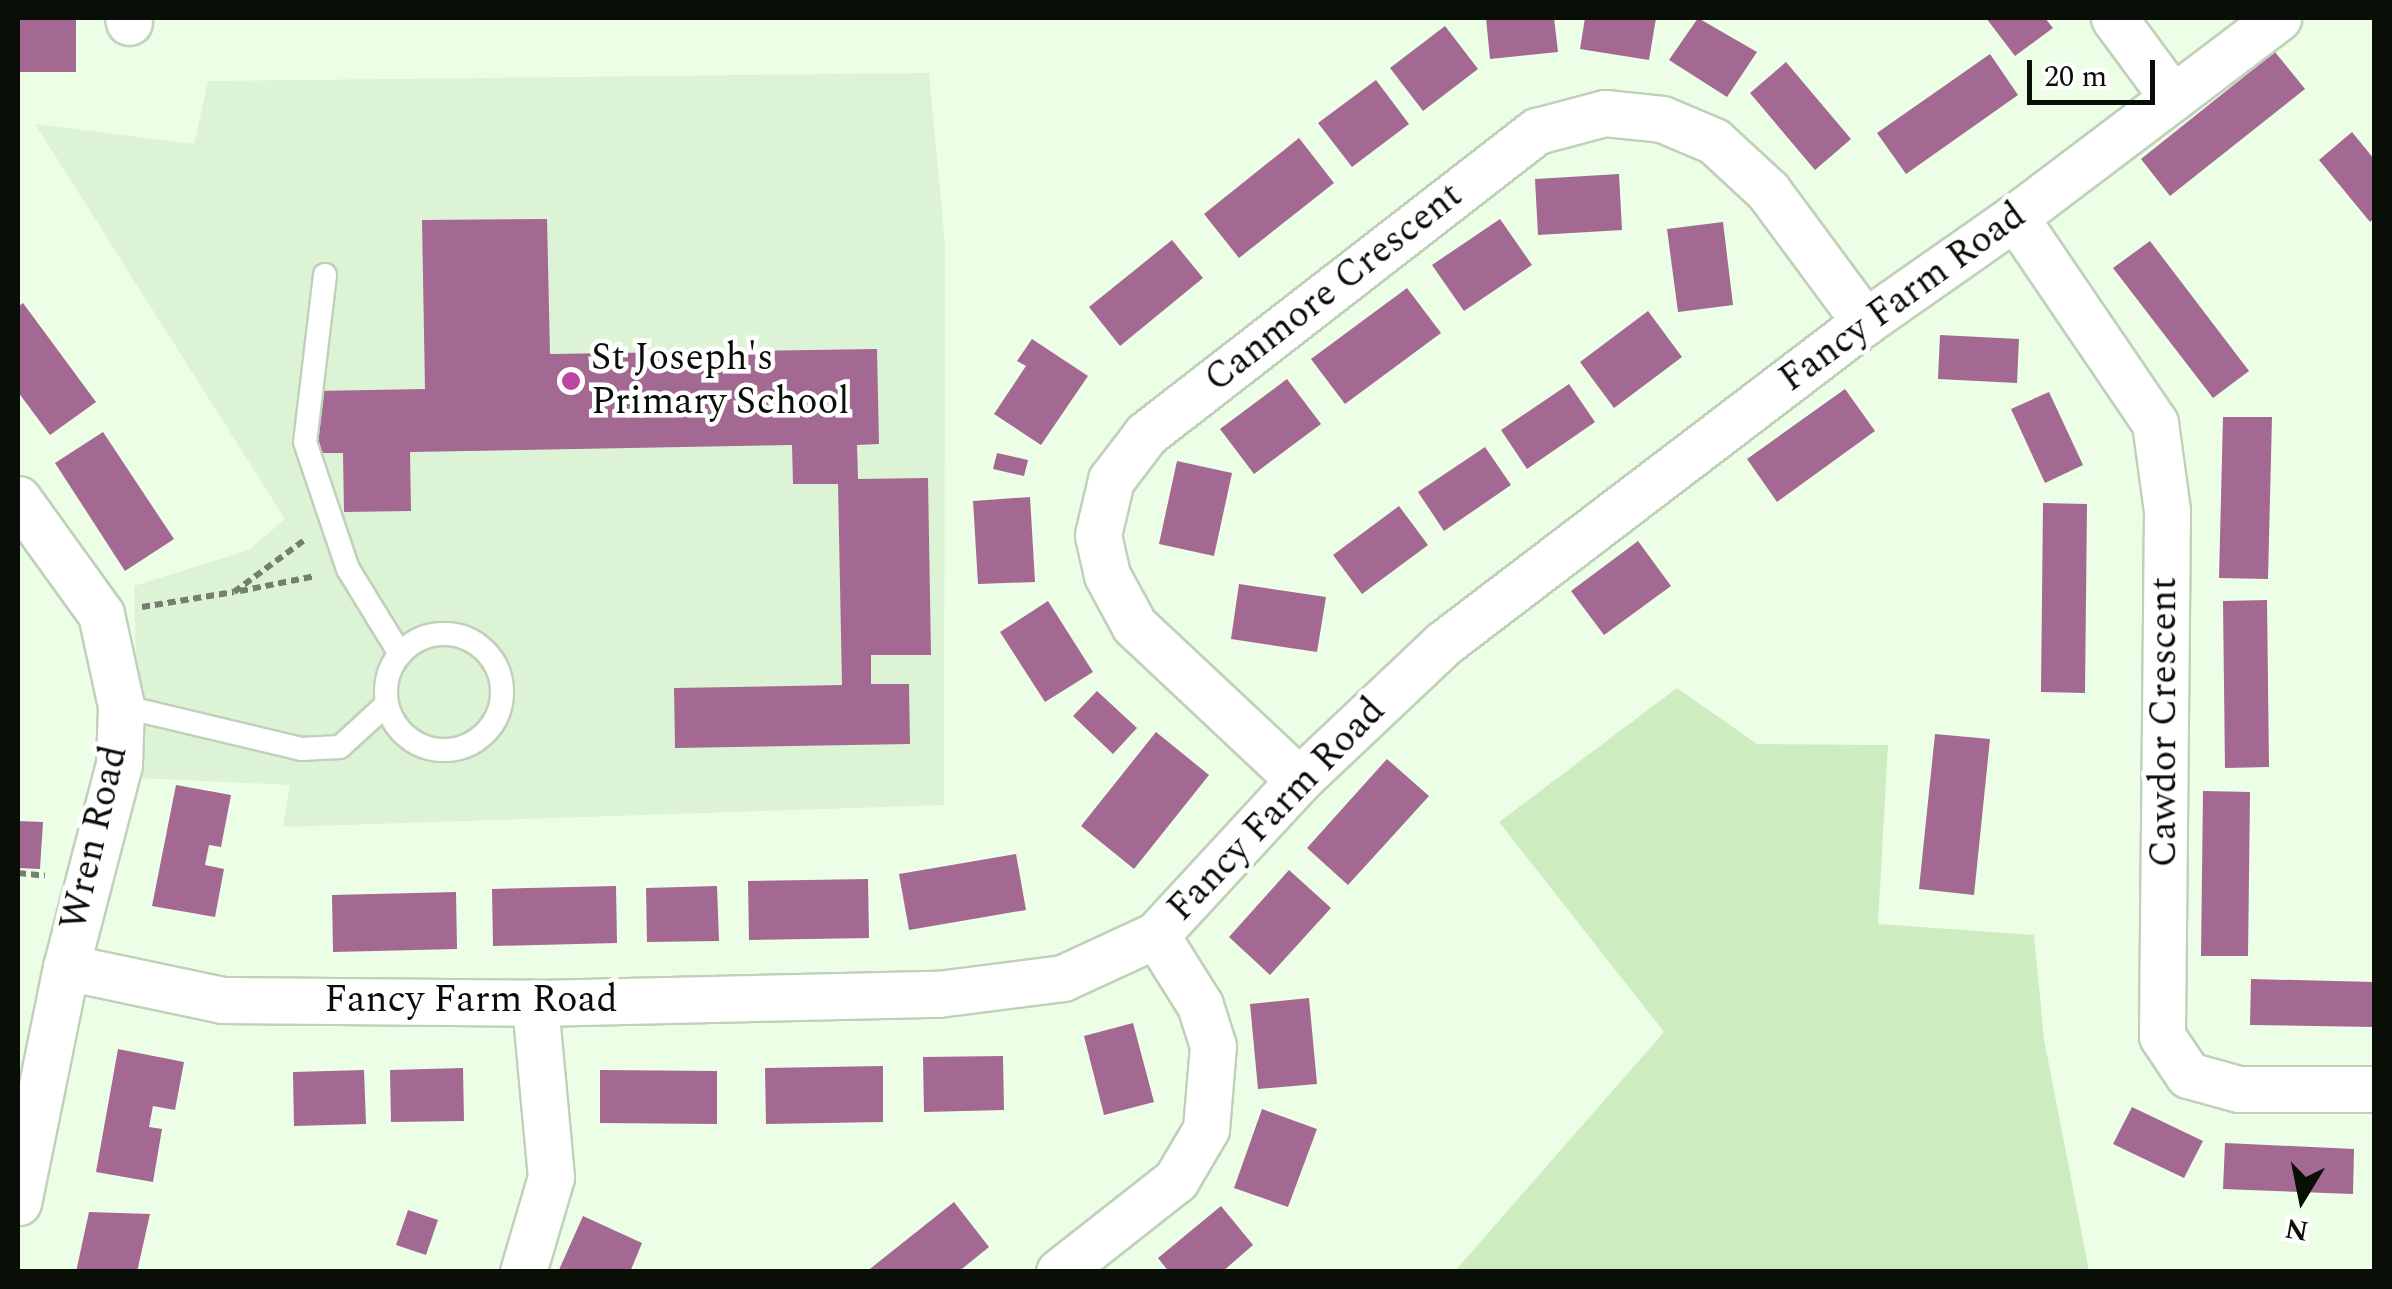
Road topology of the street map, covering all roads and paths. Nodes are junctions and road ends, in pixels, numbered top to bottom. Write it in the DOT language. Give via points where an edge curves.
graph roads {
  1 [pos="2114,18"];
  2 [pos="2278,18"];
  3 [pos="2173,98"];
  4 [pos="2015,217"];
  5 [pos="325,274"];
  6 [pos="1865,322"];
  7 [pos="18,499"];
  8 [pos="330,521"];
  9 [pos="348,569"];
  10 [pos="234,592"];
  11 [pos="101,614"];
  12 [pos="400,654"];
  13 [pos="387,704"];
  14 [pos="121,706"];
  15 [pos="1299,780"];
  16 [pos="1156,935"];
  17 [pos="66,966"];
  18 [pos="535,1003"];
  19 [pos="2374,1089"];
  20 [pos="18,1202"];
  21 [pos="523,1272"];
  22 [pos="1058,1272"];
  1 -- 3 [label="street"];
  2 -- 3 [label="street, Fancy Farm Road"];
  3 -- 4 [label="street, Fancy Farm Road"];
  4 -- 6 [label="street, Fancy Farm Road"];
  4 -- 19 [label="street, Cawdor Crescent" via="2155,423 2167,511 2162,1036 2188,1075 2239,1089"];
  5 -- 8 [label="lane" via="304,442"];
  6 -- 15 [label="street, Fancy Farm Road" via="1444,643"];
  6 -- 15 [label="street, Canmore Crescent" via="1768,191 1714,141 1662,119 1605,113 1537,131 1146,434 1110,480 1098,534 1107,575 1134,625"];
  7 -- 11 [label="street, Wren Road"];
  8 -- 9 [label="lane"];
  8 -- 10 [label="path"];
  9 -- 10 [label="path"];
  9 -- 12 [label="lane"];
  10 -- 11 [label="path"];
  11 -- 14 [label="street, Wren Road"];
  12 -- 13 [label="lane" via="386,682"];
  12 -- 13 [label="lane" via="441,634 474,642 496,667 500,711 478,740 448,751 406,737"];
  13 -- 14 [label="lane" via="340,748 301,749"];
  14 -- 17 [label="street, Wren Road" via="119,764"];
  15 -- 16 [label="street, Fancy Farm Road"];
  16 -- 18 [label="street, Fancy Farm Road" via="1063,978 938,994"];
  16 -- 22 [label="street" via="1200,1005 1213,1046 1206,1129 1176,1180"];
  17 -- 18 [label="street, Fancy Farm Road" via="222,1000"];
  17 -- 20 [label="street, Wren Road"];
  18 -- 21 [label="street" via="552,1177"];
}
